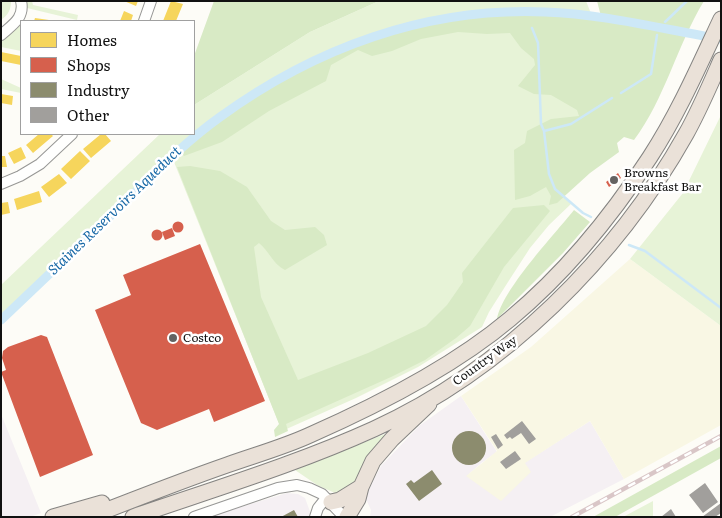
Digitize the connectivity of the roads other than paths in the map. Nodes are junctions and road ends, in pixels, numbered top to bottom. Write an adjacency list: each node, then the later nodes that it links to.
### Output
1 (21, 1): 5 (street)
2 (151, 1): 4 (street)
3 (721, 19): 10 (highway, Country Way)
4 (144, 20)
5 (1, 35)
6 (721, 60): 9 (highway, Country Way)
7 (71, 135): 8 (street)
8 (1, 184)
9 (439, 394): 11 (highway); 15 (highway, Country Way)
10 (168, 486): 13 (highway); 14 (highway)
11 (361, 487): 12 (highway); 18 (highway)
12 (328, 500): 16 (street); 17 (street); 18 (street)
13 (53, 517)
14 (90, 517)
15 (133, 517)
16 (194, 517)
17 (315, 517)
18 (345, 517)

